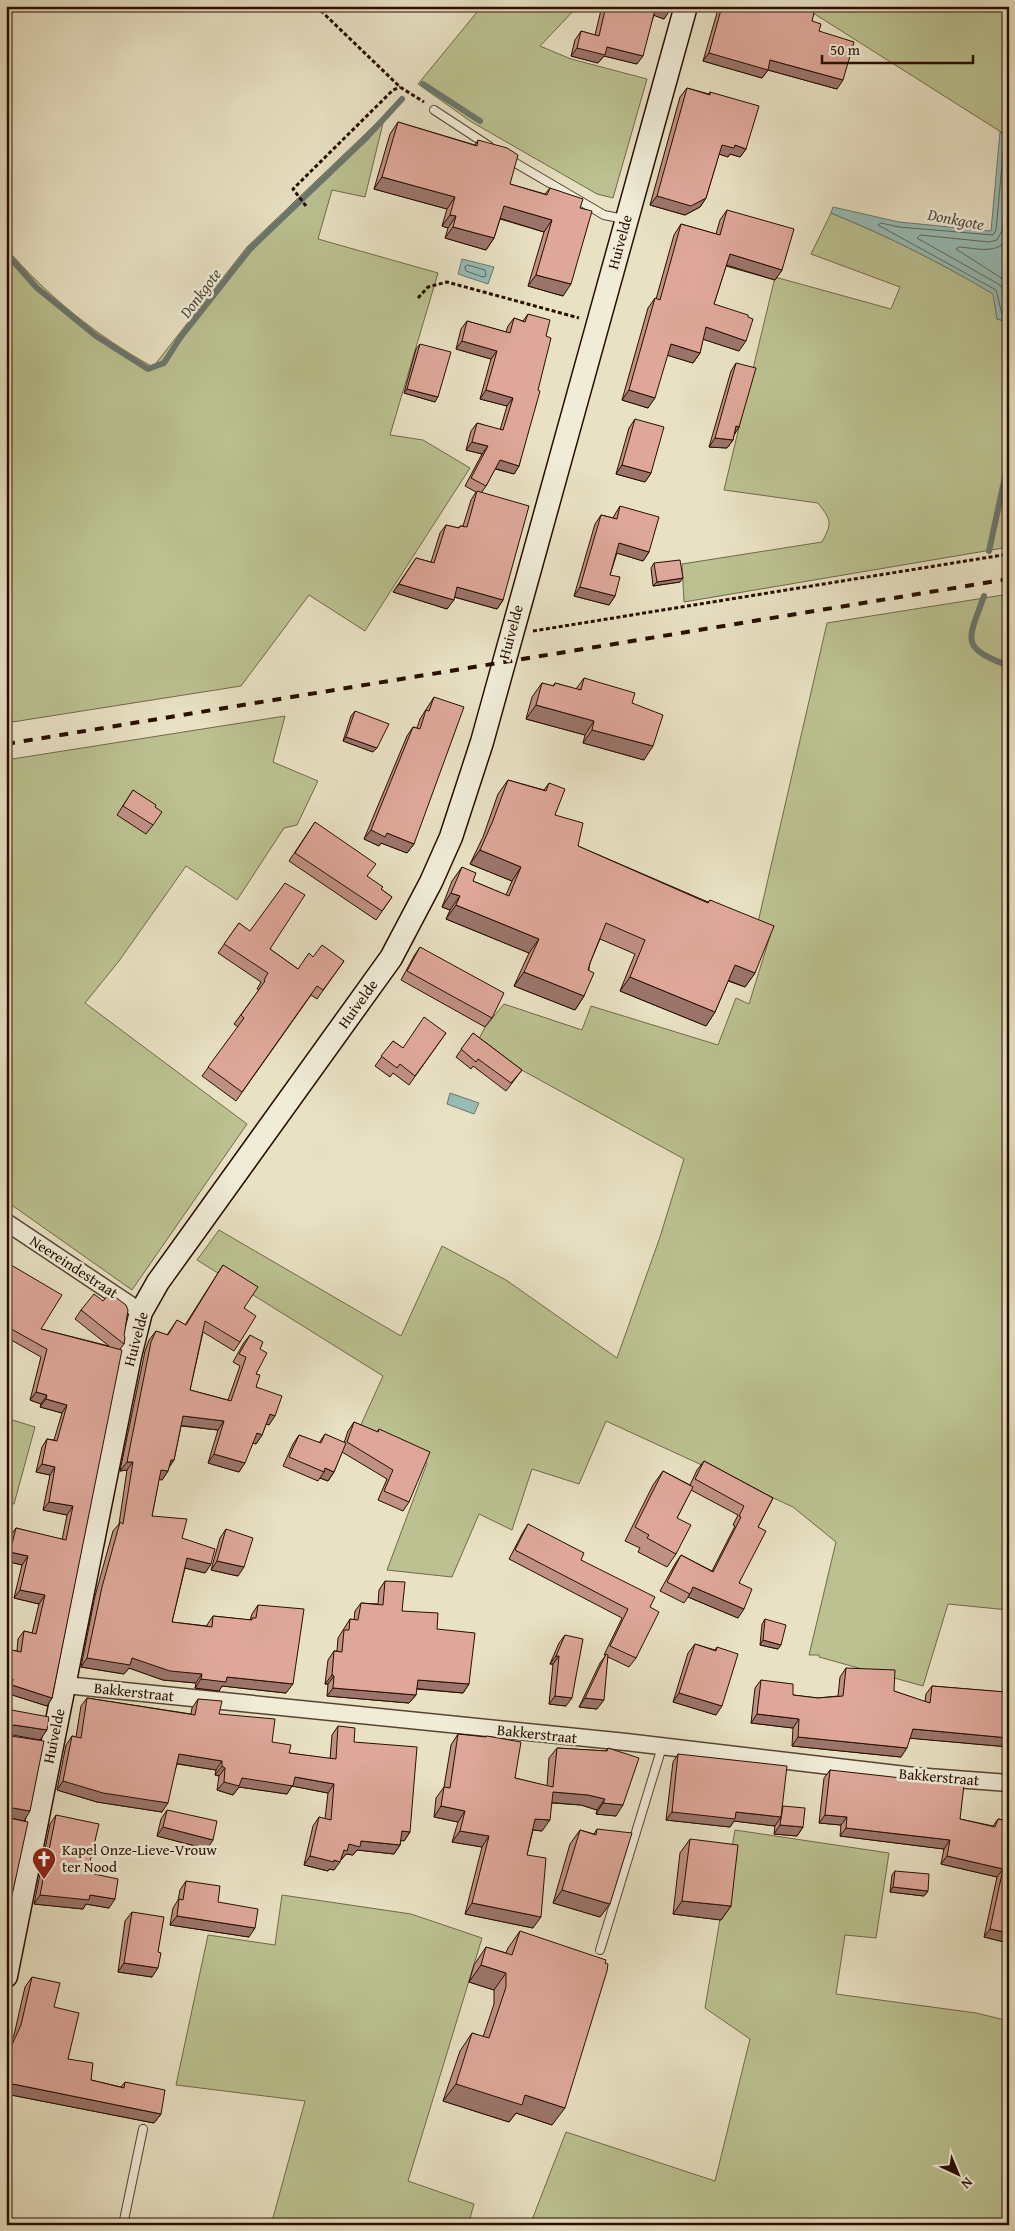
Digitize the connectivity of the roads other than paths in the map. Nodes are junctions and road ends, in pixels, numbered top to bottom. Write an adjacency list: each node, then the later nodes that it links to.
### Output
1 (686, 6): 3 (street, Huivelde)
2 (434, 110): 3 (lane)
3 (626, 219): 5 (street, Huivelde)
4 (6, 1222): 5 (street, Neereindestraat)
5 (142, 1312): 6 (street, Huivelde)
6 (65, 1685): 7 (street, Bakkerstraat); 10 (street, Huivelde)
7 (662, 1747): 8 (street, Bakkerstraat); 9 (lane)
8 (1009, 1783)
9 (600, 1950)
10 (6, 1976)
11 (143, 2129): 12 (lane)
12 (123, 2225)

